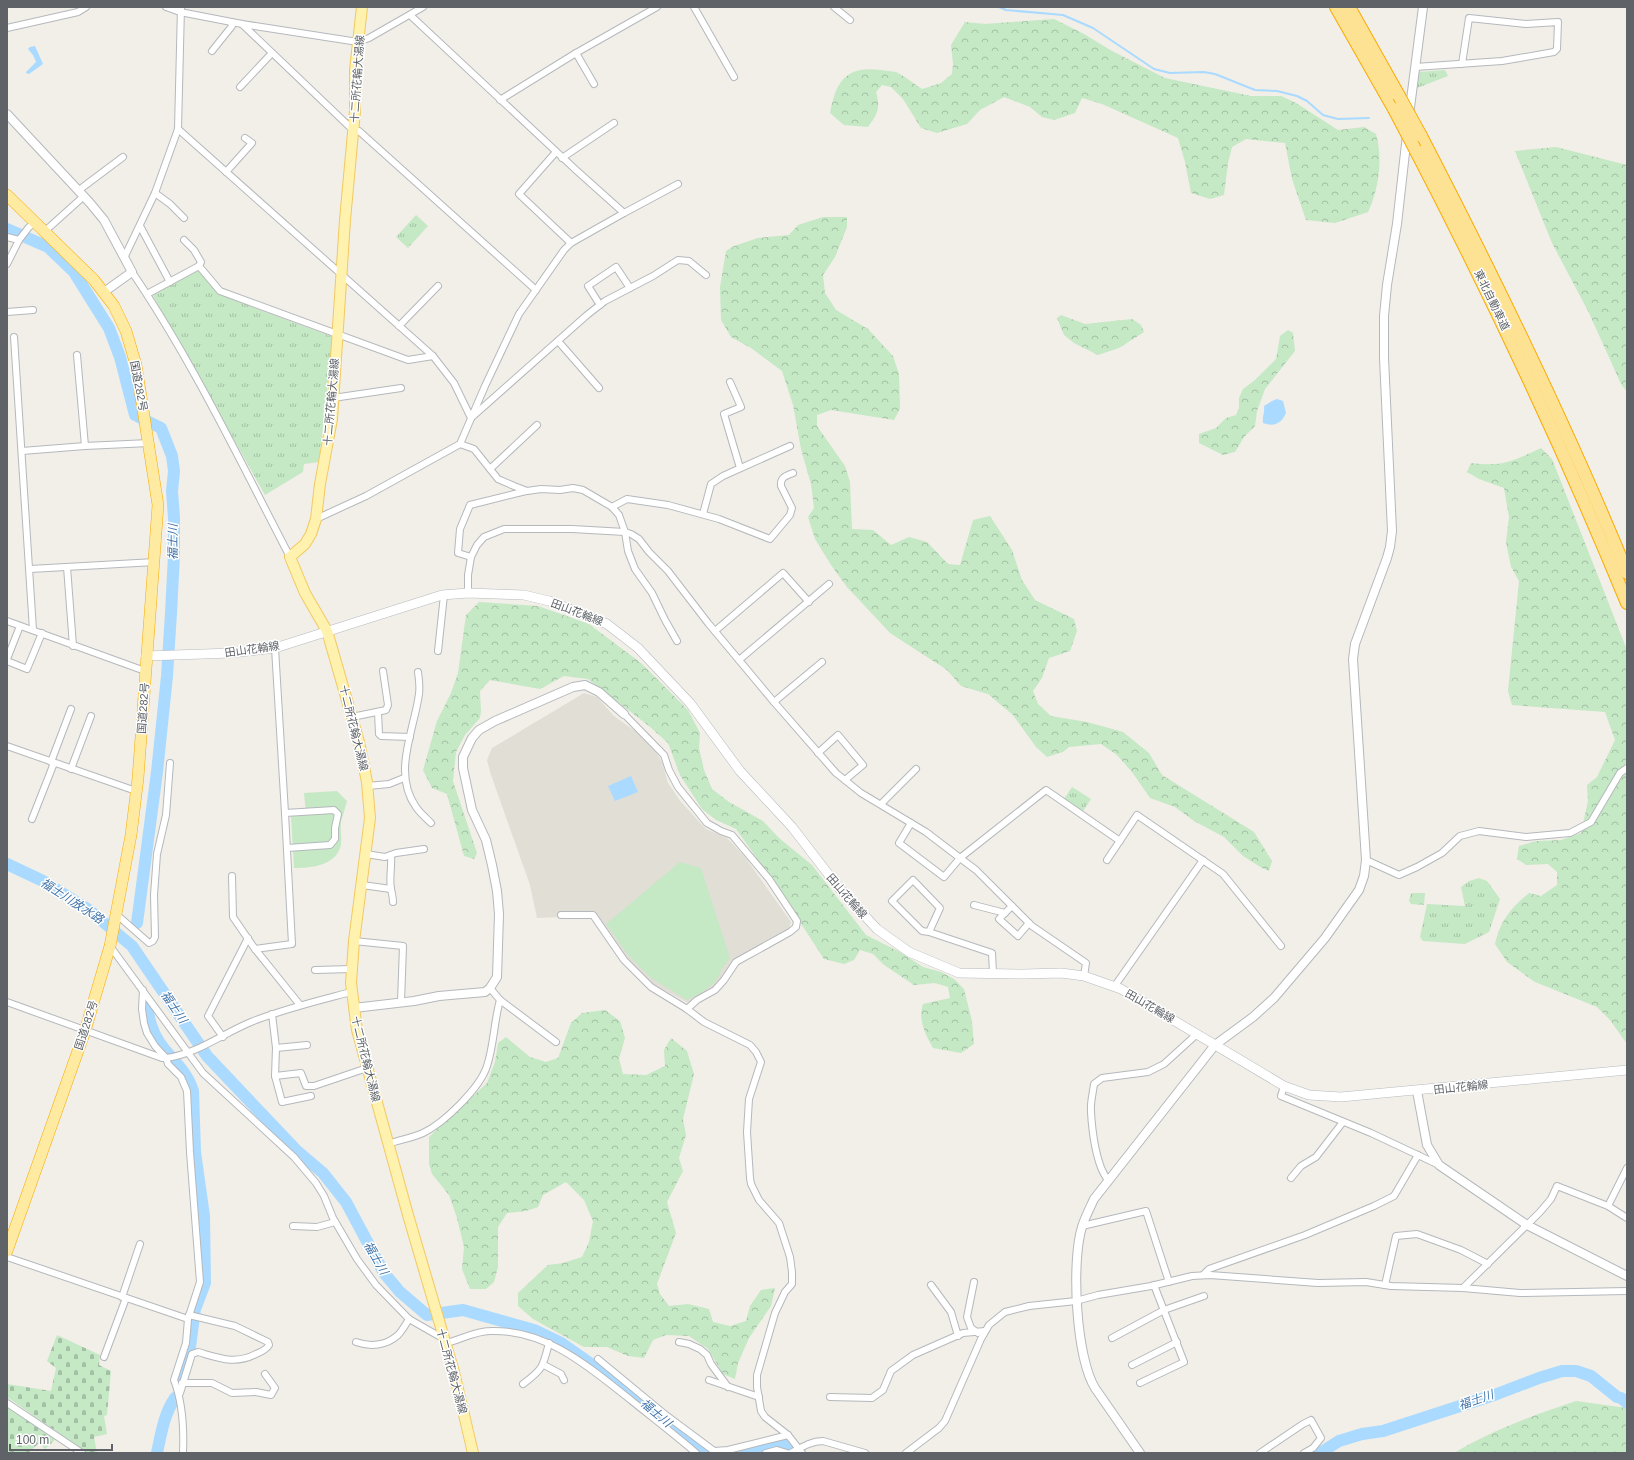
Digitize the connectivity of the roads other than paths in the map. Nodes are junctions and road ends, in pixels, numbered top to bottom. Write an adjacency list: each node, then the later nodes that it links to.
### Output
1 (86, 7): 16 (street)
2 (166, 7): 11 (street)
3 (362, 7): 17 (main road, 十二所花輪大湯線)
4 (423, 7): 12 (street)
5 (657, 7): 20 (street)
6 (694, 7): 23 (street)
7 (834, 7): 13 (street)
8 (1336, 7): 99 (highway, 東北自動車道, bridge)
9 (1349, 7): 94 (highway, 東北自動車道, bridge)
10 (1423, 7): 22 (street)
11 (180, 10): 14 (street); 29 (street)
12 (410, 15): 17 (street); 26 (street)
13 (850, 20)
14 (231, 22): 15 (street); 18 (street)
15 (242, 24): 17 (street); 19 (street)
16 (7, 28)
17 (358, 42): 30 (main road, 十二所花輪大湯線)
18 (212, 51)
19 (272, 53): 25 (street); 30 (street)
20 (576, 53): 24 (street); 26 (street)
21 (1462, 64): 21 (street); 22 (street)
22 (1415, 67): 148 (street)
23 (734, 77)
24 (594, 84)
25 (240, 87)
26 (500, 100): 32 (street)
27 (7, 114): 37 (street)
28 (614, 123): 34 (street)
29 (178, 129): 35 (street); 38 (street)
30 (353, 130): 54 (main road, 十二所花輪大湯線); 58 (street)
31 (246, 138): 35 (street)
32 (556, 152): 34 (street); 48 (street)
33 (123, 157): 37 (street)
34 (562, 158): 40 (street)
35 (226, 172): 54 (street)
36 (678, 184): 40 (street)
37 (82, 193): 44 (street); 49 (street)
38 (155, 193): 41 (street); 43 (street)
39 (7, 195): 42 (highway, 国道282号)
40 (624, 213): 48 (street)
41 (184, 218)
42 (32, 225): 44 (highway, 国道282号); 46 (street)
43 (140, 226): 49 (street); 55 (street)
44 (44, 232): 59 (highway, 国道282号)
45 (7, 237): 46 (street)
46 (20, 239): 50 (street)
47 (184, 240): 51 (street)
48 (571, 243): 58 (street)
49 (124, 258): 52 (street)
50 (7, 264)
51 (199, 266): 55 (street); 65 (street)
52 (132, 272): 59 (street); 60 (street)
53 (706, 275): 57 (street)
54 (341, 276): 64 (street); 65 (main road, 十二所花輪大湯線)
55 (170, 282): 60 (street)
56 (438, 286): 64 (street)
57 (630, 288): 61 (street); 61 (street)
58 (536, 290): 74 (street)
59 (104, 292): 76 (highway, 国道282号)
60 (147, 294): 89 (street)
61 (600, 305): 67 (street)
62 (33, 310): 63 (street)
63 (7, 312)
64 (399, 326): 69 (street)
65 (337, 333): 69 (street); 73 (main road, 十二所花輪大湯線)
66 (14, 337): 80 (street)
67 (558, 341): 72 (street); 74 (street)
68 (77, 355): 78 (street)
69 (433, 356): 74 (street)
70 (730, 382): 81 (street)
71 (401, 388): 73 (street)
72 (599, 388)
73 (333, 398): 87 (main road, 十二所花輪大湯線)
74 (471, 418): 77 (street)
75 (537, 425): 82 (street)
76 (149, 443): 78 (street); 91 (highway, 国道282号)
77 (460, 444): 82 (street); 87 (street)
78 (85, 446): 80 (street)
79 (790, 446): 81 (street)
80 (22, 451): 93 (street)
81 (740, 468): 86 (street)
82 (490, 469): 84 (street)
83 (793, 473): 86 (street)
84 (527, 491): 85 (street); 90 (street)
85 (612, 507): 86 (street); 88 (street)
86 (703, 514)
87 (316, 519): 89 (main road, 十二所花輪大湯線)
88 (625, 532): 90 (street); 104 (street); 106 (street)
89 (290, 557): 103 (main road, 十二所花輪大湯線)
90 (471, 557): 96 (street)
91 (154, 562): 92 (street); 110 (highway, 国道282号)
92 (67, 567): 93 (street); 107 (street)
93 (30, 570): 102 (street)
94 (1627, 573)
95 (829, 584): 98 (street)
96 (468, 593): 97 (main road, 田山花輪線); 167 (main road, 田山花輪線)
97 (444, 595): 103 (main road, 田山花輪線); 109 (street)
98 (809, 602): 104 (street); 112 (street)
99 (1627, 603)
100 (7, 621): 101 (street)
101 (20, 626): 102 (street); 111 (street)
102 (33, 630): 105 (street)
103 (327, 631): 108 (main road, 田山花輪線); 122 (main road, 十二所花輪大湯線)
104 (715, 631): 112 (street)
105 (42, 633): 107 (street); 111 (street)
106 (677, 641)
107 (73, 646): 115 (street)
108 (275, 648): 110 (main road, 田山花輪線); 136 (street)
109 (438, 651)
110 (146, 656): 115 (highway, 国道282号)
111 (7, 660)
112 (739, 660): 117 (street)
113 (822, 662): 117 (street)
114 (383, 671): 119 (street)
115 (145, 672): 134 (highway, 国道282号)
116 (418, 672): 123 (street)
117 (774, 702): 125 (street)
118 (72, 710): 126 (street)
119 (378, 712): 122 (street); 123 (street)
120 (624, 714): 170 (street); 178 (street)
121 (91, 716): 129 (street)
122 (352, 717): 133 (main road, 十二所花輪大湯線)
123 (410, 737): 131 (street)
124 (7, 746): 126 (street)
125 (818, 753): 132 (street); 132 (street)
126 (53, 763): 129 (street); 137 (street)
127 (170, 763): 156 (street)
128 (1627, 768): 148 (street)
129 (71, 769): 134 (street)
130 (916, 769): 135 (street)
131 (404, 778): 133 (street); 138 (street)
132 (845, 780): 135 (street)
133 (368, 786): 143 (main road, 十二所花輪大湯線)
134 (136, 791): 156 (highway, 国道282号)
135 (880, 804): 139 (street)
136 (286, 813): 141 (street); 141 (street)
137 (32, 819)
138 (431, 823)
139 (911, 823): 145 (street); 145 (street)
140 (1120, 841): 145 (street); 146 (street); 147 (street)
141 (287, 848): 164 (street)
142 (424, 849): 144 (street)
143 (366, 854): 144 (street); 150 (main road, 十二所花輪大湯線)
144 (391, 855): 151 (street)
145 (960, 858): 154 (street)
146 (1107, 860)
147 (1203, 860): 163 (street); 169 (street)
148 (1366, 860): 185 (street)
149 (232, 876): 160 (street)
150 (362, 885): 151 (street); 161 (main road, 十二所花輪大湯線)
151 (392, 889): 152 (street)
152 (392, 902)
153 (974, 904): 155 (street)
154 (1012, 906): 155 (street); 158 (street)
155 (1005, 914): 158 (street)
156 (116, 915): 162 (highway, 国道282号)
157 (561, 916): 178 (street)
158 (1029, 923): 168 (street)
159 (929, 932): 159 (street); 167 (street)
160 (248, 938): 164 (street); 182 (street)
161 (354, 941): 165 (main road, 十二所花輪大湯線); 175 (street)
162 (110, 946): 171 (street); 180 (highway, 国道282号)
163 (1282, 946)
164 (255, 949): 176 (street)
165 (352, 969): 166 (street); 172 (main road, 十二所花輪大湯線)
166 (315, 970)
167 (992, 974): 168 (main road, 田山花輪線)
168 (1084, 976): 169 (main road, 田山花輪線)
169 (1114, 987): 181 (main road, 田山花輪線)
170 (490, 988): 173 (street); 175 (street)
171 (143, 990): 187 (street); 188 (street)
172 (351, 992): 176 (street); 177 (main road, 十二所花輪大湯線)
173 (500, 1000): 183 (street); 196 (street)
174 (7, 1002): 180 (street)
175 (401, 1002): 177 (street)
176 (300, 1005): 179 (street)
177 (354, 1008): 189 (main road, 十二所花輪大湯線)
178 (688, 1009): 248 (street)
179 (272, 1014): 182 (street); 186 (street)
180 (85, 1031): 188 (street); 209 (highway, 国道282号)
181 (1197, 1034): 185 (main road, 田山花輪線); 201 (street)
182 (223, 1037): 187 (street)
183 (556, 1042)
184 (307, 1045): 186 (street)
185 (1215, 1045): 192 (main road, 田山花輪線); 201 (street)
186 (276, 1048): 191 (street)
187 (191, 1051): 188 (street); 204 (street)
188 (167, 1058): 225 (street)
189 (367, 1068): 191 (street); 196 (main road, 十二所花輪大湯線)
190 (1627, 1070): 193 (main road, 田山花輪線)
191 (275, 1076): 194 (street)
192 (1284, 1086): 193 (main road, 田山花輪線); 195 (street)
193 (1417, 1091): 198 (street)
194 (311, 1096)
195 (1343, 1122): 197 (street); 200 (street)
196 (388, 1144): 231 (main road, 十二所花輪大湯線)
197 (1418, 1155): 198 (street); 212 (street)
198 (1439, 1165): 205 (street)
199 (1627, 1168): 202 (street)
200 (1291, 1178)
201 (1108, 1180): 207 (street)
202 (1608, 1206): 203 (street); 205 (street)
203 (1627, 1218)
204 (335, 1222): 206 (street); 226 (street)
205 (1527, 1225): 211 (street); 213 (street)
206 (293, 1226)
207 (1082, 1226): 215 (street); 223 (street)
208 (140, 1244): 222 (street)
209 (7, 1251)
210 (7, 1257): 222 (street)
211 (1488, 1264): 218 (street); 219 (street)
212 (1203, 1275): 215 (street); 218 (street)
213 (1627, 1276)
214 (974, 1282): 228 (street)
215 (1169, 1282): 217 (street)
216 (931, 1285): 229 (street)
217 (1154, 1285): 223 (street); 224 (street)
218 (1385, 1285): 219 (street)
219 (1463, 1288): 220 (street)
220 (1627, 1292)
221 (1204, 1296): 224 (street)
222 (124, 1297): 225 (street); 236 (street)
223 (1076, 1301): 227 (street); 261 (street)
224 (1164, 1310): 230 (street); 234 (street)
225 (188, 1317): 243 (street); 247 (street)
226 (409, 1320): 231 (street); 232 (street)
227 (985, 1331): 228 (street); 260 (street)
228 (978, 1333): 229 (street)
229 (958, 1336): 249 (street)
230 (1112, 1338)
231 (445, 1341): 235 (street); 255 (main road, 十二所花輪大湯線)
232 (356, 1342)
233 (679, 1342): 246 (street)
234 (1177, 1342): 239 (street); 244 (street)
235 (549, 1343): 238 (street); 256 (street)
236 (104, 1357)
237 (598, 1359): 251 (street)
238 (544, 1365): 241 (street); 245 (street)
239 (1132, 1365)
240 (265, 1374): 243 (street)
241 (564, 1380)
242 (709, 1380): 246 (street)
243 (182, 1383): 247 (street)
244 (1140, 1383)
245 (523, 1384)
246 (728, 1387): 248 (street)
247 (179, 1397): 254 (street)
248 (759, 1397): 251 (street)
249 (830, 1398)
250 (7, 1403): 253 (street)
251 (788, 1435): 252 (street)
252 (797, 1451): 259 (street)
253 (82, 1453)
254 (183, 1453)
255 (473, 1453)
256 (696, 1453)
257 (766, 1453): 258 (street)
258 (787, 1453)
259 (865, 1453)
260 (906, 1453)
261 (1140, 1453)
262 (1260, 1453): 263 (street)
263 (1304, 1453)

